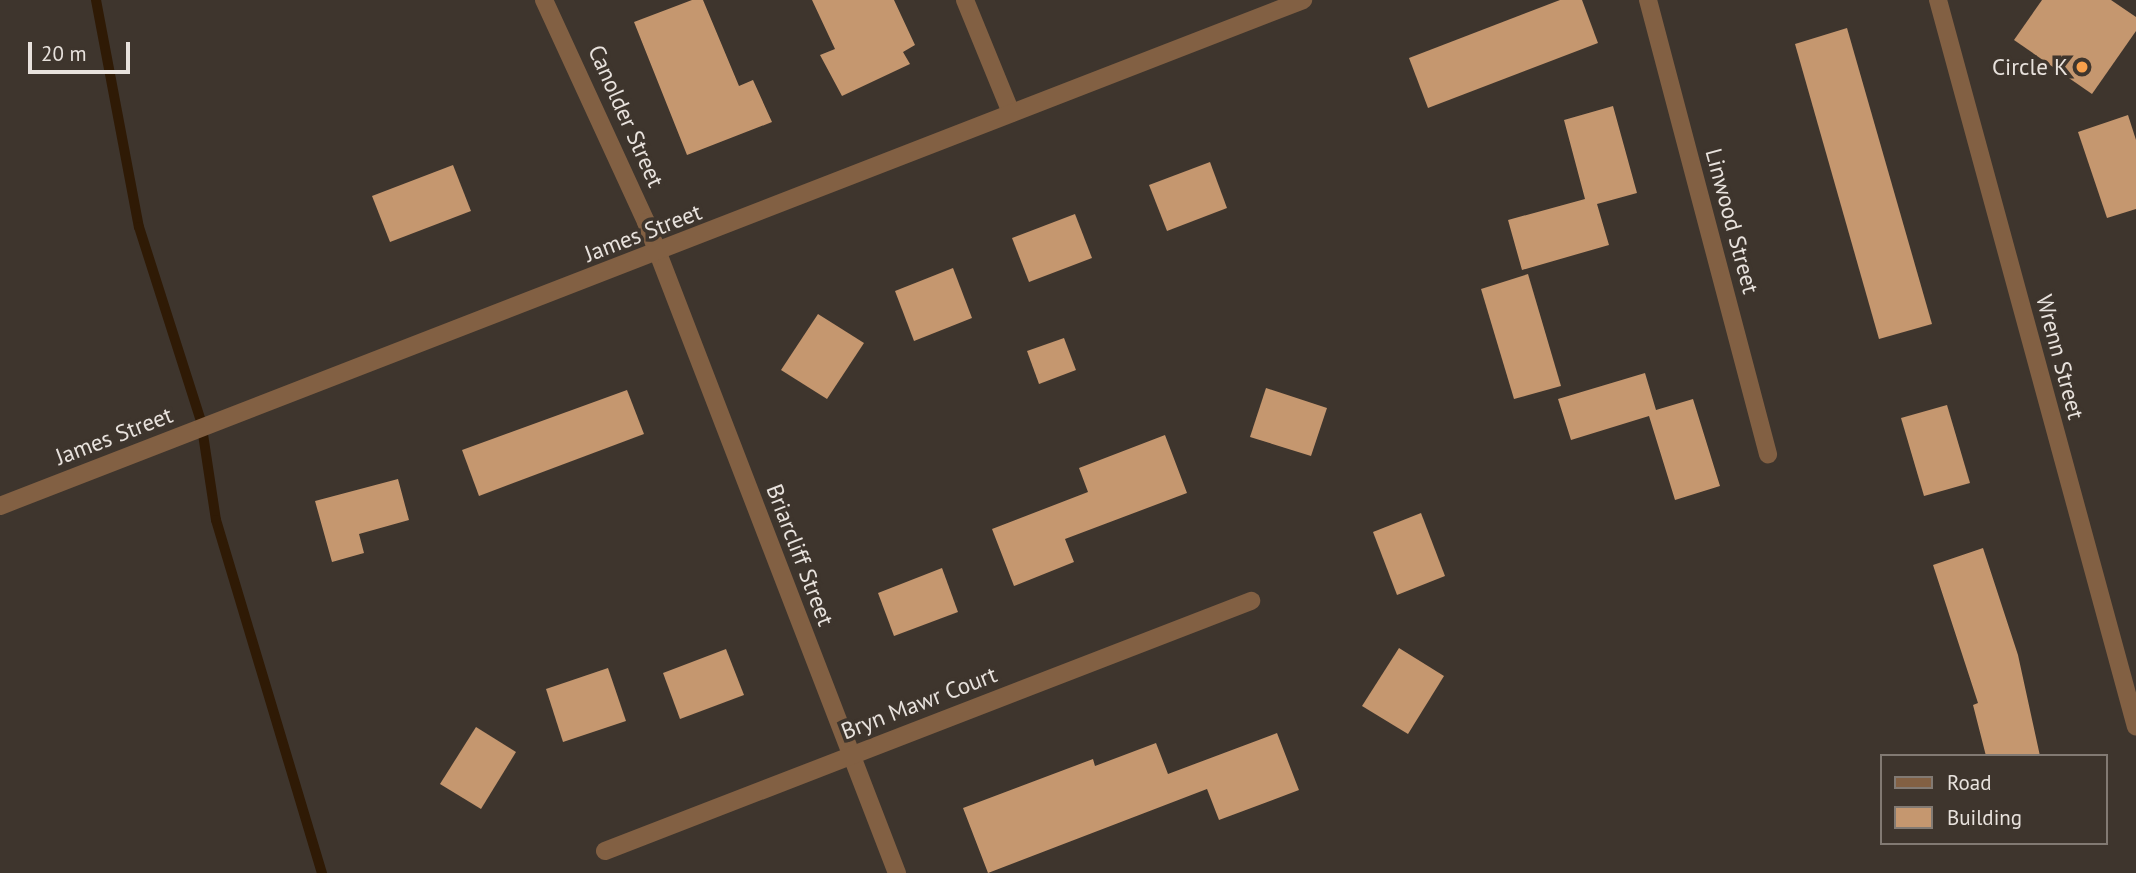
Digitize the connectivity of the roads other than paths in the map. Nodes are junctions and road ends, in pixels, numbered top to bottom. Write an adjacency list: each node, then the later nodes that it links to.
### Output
1 (544, 0): 7 (street, Canolder Street)
2 (965, 0): 6 (street)
3 (1303, 0): 6 (street, James Street)
4 (1648, 0): 8 (street, Linwood Street)
5 (1938, 0): 11 (street, Wrenn Street)
6 (1011, 113): 7 (street, James Street)
7 (659, 254): 9 (street, James Street); 12 (street, Briarcliff Street)
8 (1768, 454)
9 (0, 506)
10 (1251, 601): 12 (street, Bryn Mawr Court)
11 (2136, 727)
12 (851, 755): 13 (street, Bryn Mawr Court); 14 (street, Briarcliff Street)
13 (605, 851)
14 (897, 873)

